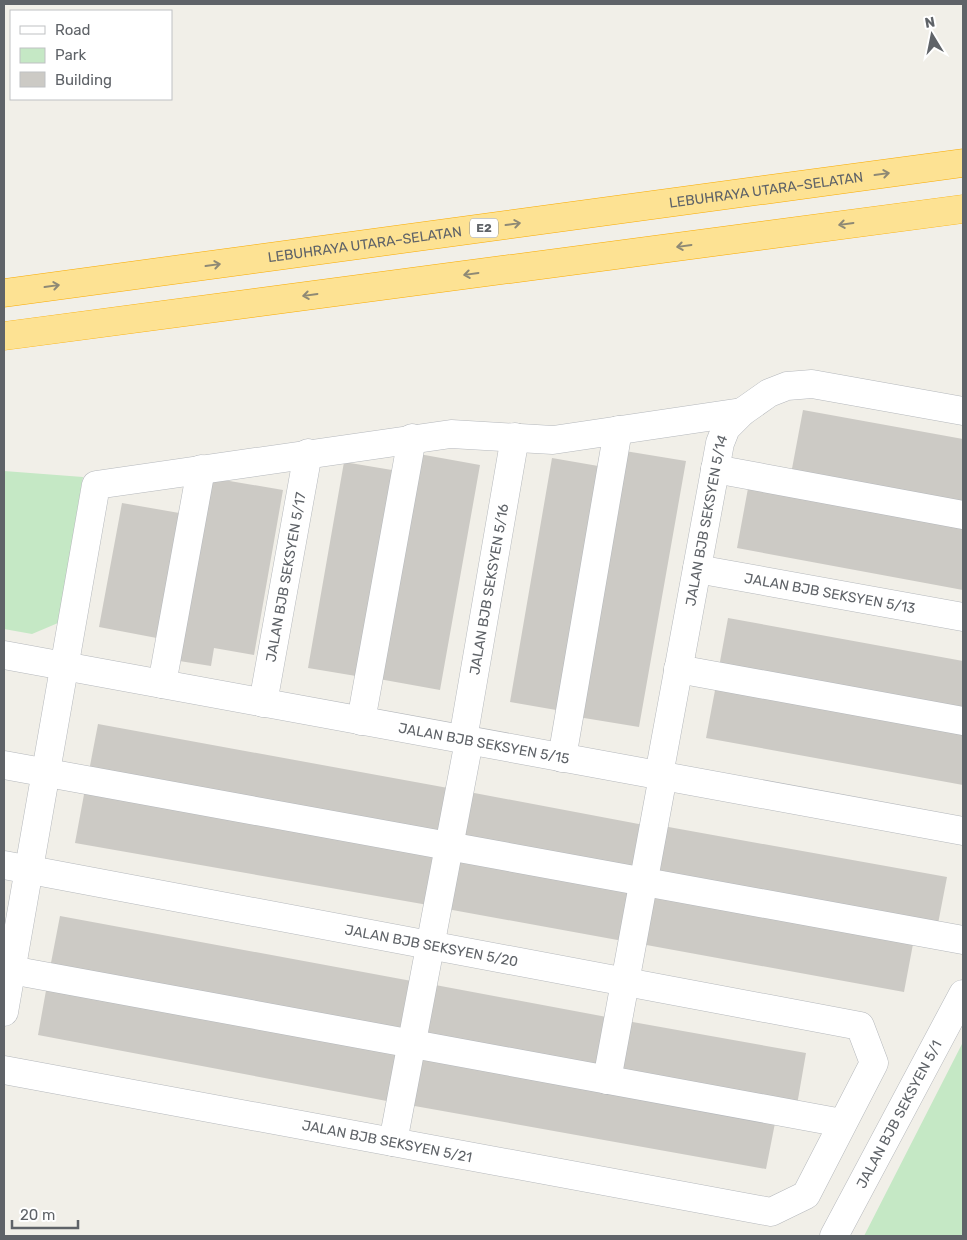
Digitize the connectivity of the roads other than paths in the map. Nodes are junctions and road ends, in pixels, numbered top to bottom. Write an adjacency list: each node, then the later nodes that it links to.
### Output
1 (963, 163): 3 (highway, LEBUHRAYA UTARA–SELATAN / E2, one-way to 1)
2 (963, 209): 4 (highway, one-way to 4)
3 (4, 293)
4 (4, 336)
5 (963, 411): 6 (street, JALAN BJB SEKSYEN 5/14)
6 (742, 412): 7 (street); 12 (street, JALAN BJB SEKSYEN 5/14)
7 (618, 430): 9 (street); 24 (street)
8 (412, 438): 9 (street); 10 (street); 21 (street)
9 (515, 438): 23 (street, JALAN BJB SEKSYEN 5/16)
10 (308, 453): 11 (street); 20 (street, JALAN BJB SEKSYEN 5/17)
11 (201, 469): 17 (street); 19 (street)
12 (715, 469): 13 (street); 14 (street, JALAN BJB SEKSYEN 5/14)
13 (963, 515)
14 (697, 569): 15 (street, JALAN BJB SEKSYEN 5/13); 18 (street, JALAN BJB SEKSYEN 5/14)
15 (963, 617)
16 (4, 655): 17 (street, JALAN BJB SEKSYEN 5/15)
17 (64, 666): 19 (street, JALAN BJB SEKSYEN 5/15); 26 (street)
18 (678, 669): 22 (street); 27 (street, JALAN BJB SEKSYEN 5/14)
19 (162, 684): 20 (street, JALAN BJB SEKSYEN 5/15)
20 (263, 703): 21 (street, JALAN BJB SEKSYEN 5/15)
21 (361, 721): 23 (street, JALAN BJB SEKSYEN 5/15)
22 (963, 721)
23 (466, 740): 24 (street, JALAN BJB SEKSYEN 5/15); 29 (street, JALAN BJB SEKSYEN 5/16)
24 (562, 758): 27 (street, JALAN BJB SEKSYEN 5/15)
25 (4, 765): 26 (street)
26 (45, 773): 29 (street); 30 (street)
27 (661, 776): 28 (street, JALAN BJB SEKSYEN 5/15); 31 (street, JALAN BJB SEKSYEN 5/14)
28 (963, 831)
29 (449, 846): 31 (street); 33 (street, JALAN BJB SEKSYEN 5/16)
30 (16, 868): 33 (street, JALAN BJB SEKSYEN 5/20); 34 (street)
31 (644, 882): 32 (street); 35 (street, JALAN BJB SEKSYEN 5/14)
32 (963, 940)
33 (430, 945): 35 (street, JALAN BJB SEKSYEN 5/20); 38 (street, JALAN BJB SEKSYEN 5/16)
34 (11, 970): 37 (street); 38 (street)
35 (625, 982): 40 (street, JALAN BJB SEKSYEN 5/14); 41 (street, JALAN BJB SEKSYEN 5/20)
36 (963, 994): 43 (street, JALAN BJB SEKSYEN 5/1)
37 (4, 1012)
38 (411, 1044): 40 (street); 42 (street, JALAN BJB SEKSYEN 5/16)
39 (4, 1070): 42 (street, JALAN BJB SEKSYEN 5/21)
40 (607, 1080): 41 (street)
41 (842, 1123): 42 (street, JALAN BJB SEKSYEN 5/21)
42 (393, 1142)
43 (834, 1236)

